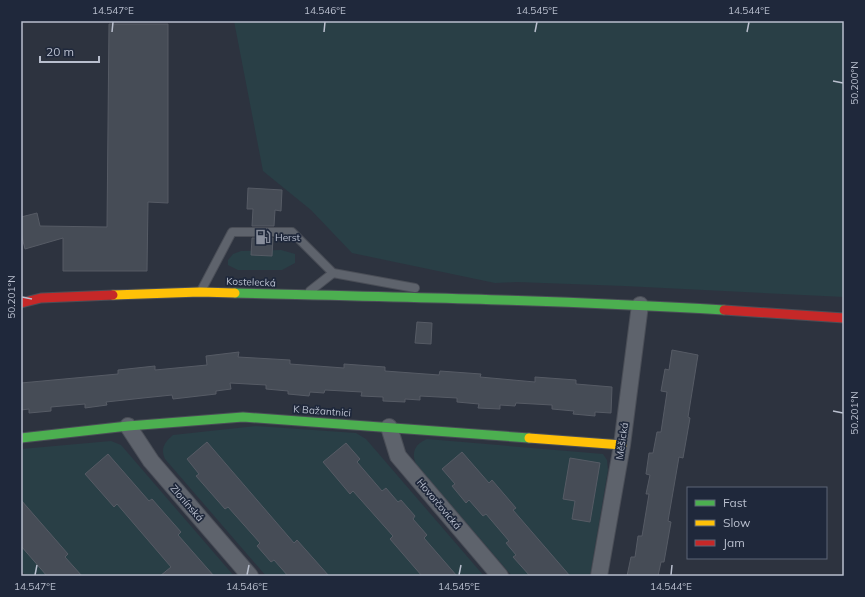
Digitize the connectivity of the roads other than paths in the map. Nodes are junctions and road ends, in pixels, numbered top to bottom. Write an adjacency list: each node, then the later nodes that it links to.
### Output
1 (333, 273): 2 (lane); 3 (lane); 4 (lane)
2 (200, 292): 3 (main road, Kostelecká); 5 (main road, Kostelecká)
3 (304, 295): 4 (main road, Kostelecká)
4 (480, 299): 6 (main road, Kostelecká)
5 (21, 303)
6 (640, 305): 7 (main road, Kostelecká); 11 (street, Měšická)
7 (844, 318)
8 (128, 426): 9 (main road, K Bažantnici); 10 (main road, K Bažantnici); 12 (street, Zlonínská)
9 (389, 426): 11 (main road, K Bažantnici); 13 (street, Hovorčovická)
10 (21, 438)
11 (622, 445): 14 (street, Měšická)
12 (250, 576)
13 (500, 576)
14 (599, 576)

